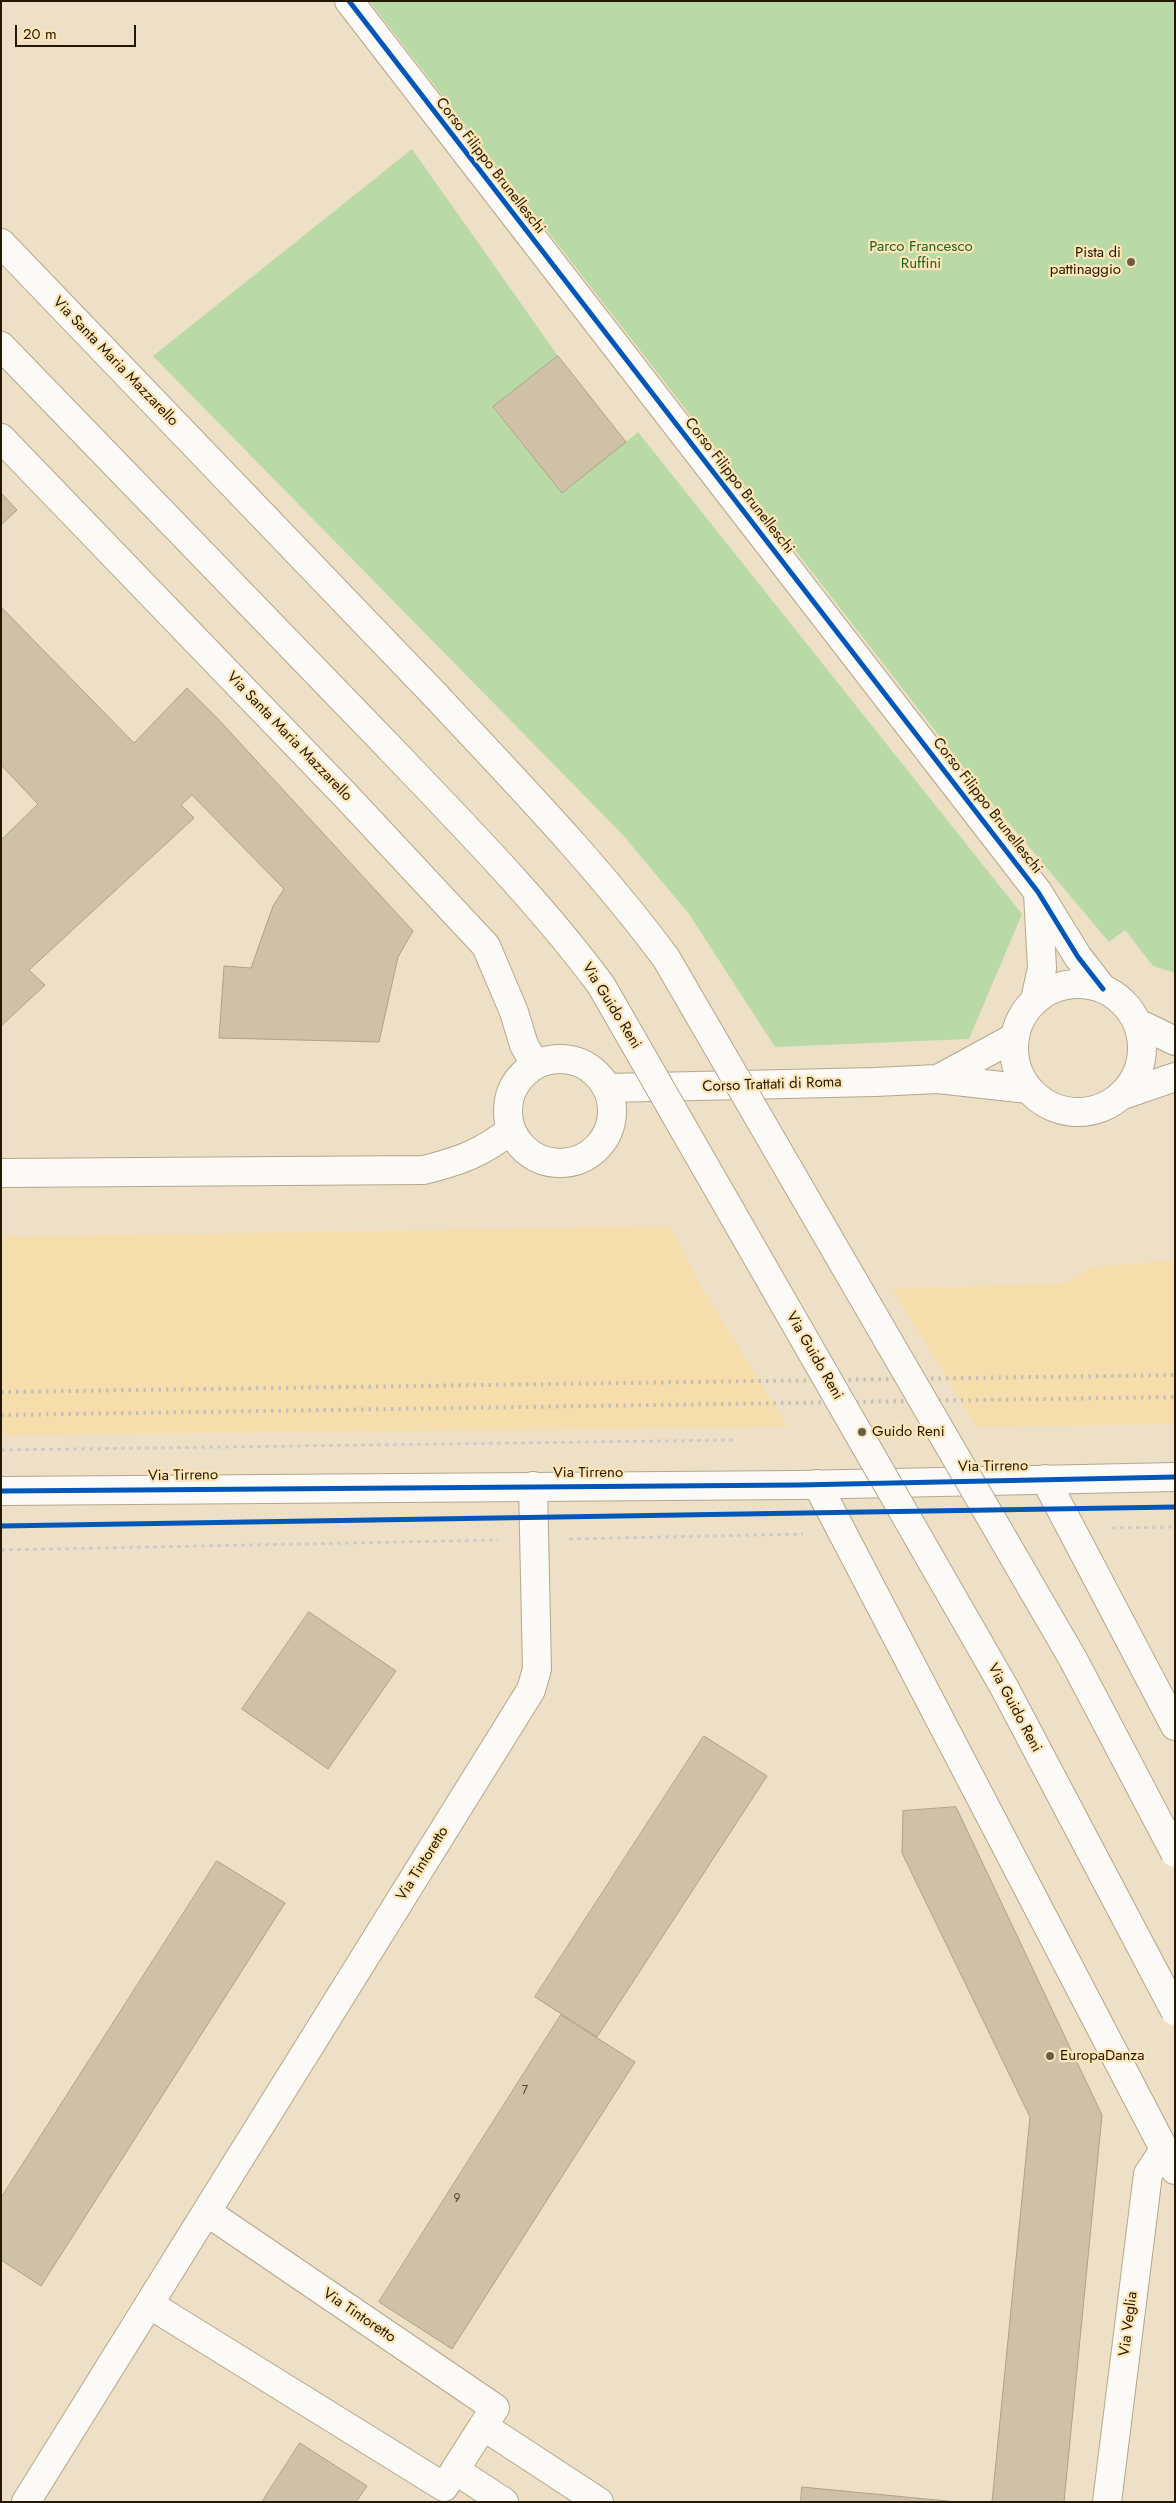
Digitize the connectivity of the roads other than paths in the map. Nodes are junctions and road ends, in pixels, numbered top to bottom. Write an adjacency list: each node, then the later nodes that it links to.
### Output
1 (349, 1): 5 (street, Corso Filippo Brunelleschi)
2 (1, 243): 25 (street, Via Santa Maria Mazzarello, bridge)
3 (1, 346): 26 (street, Via Guido Reni, bridge)
4 (1, 438): 11 (street, Via Santa Maria Mazzarello)
5 (1038, 892): 6 (street, Corso Filippo Brunelleschi); 7 (street)
6 (1103, 989): 7 (street); 8 (street)
7 (1035, 1000): 9 (street)
8 (1138, 1023): 10 (street); 16 (street)
9 (1015, 1037): 13 (street, Corso Trattati di Roma); 15 (street)
10 (1175, 1041)
11 (535, 1064): 14 (street); 17 (street)
12 (1175, 1077): 16 (street)
13 (938, 1079): 14 (street, Corso Trattati di Roma); 15 (street, Corso Trattati di Roma)
14 (607, 1088): 17 (street)
15 (1028, 1088): 16 (street)
16 (1120, 1096)
17 (511, 1130): 18 (street)
18 (1, 1173)
19 (1175, 1477): 20 (street, Via Tirreno)
20 (1045, 1479): 21 (street, Via Tirreno); 24 (street)
21 (817, 1484): 22 (street, Via Tirreno); 27 (street)
22 (533, 1486): 23 (street, Via Tirreno); 28 (street, Via Tintoretto)
23 (1, 1491)
24 (1175, 1726)
25 (1175, 1853)
26 (1175, 2011)
27 (1169, 2160): 35 (street, Via Veglia)
28 (207, 2212): 29 (street, Via Tintoretto); 30 (street, Via Tintoretto)
29 (149, 2304): 31 (street, Via Tintoretto); 32 (street, Via Tintoretto)
30 (483, 2426): 31 (street, Via Tintoretto); 34 (street)
31 (454, 2470): 33 (street)
32 (26, 2502)
33 (504, 2502)
34 (599, 2502)
35 (1107, 2502)

